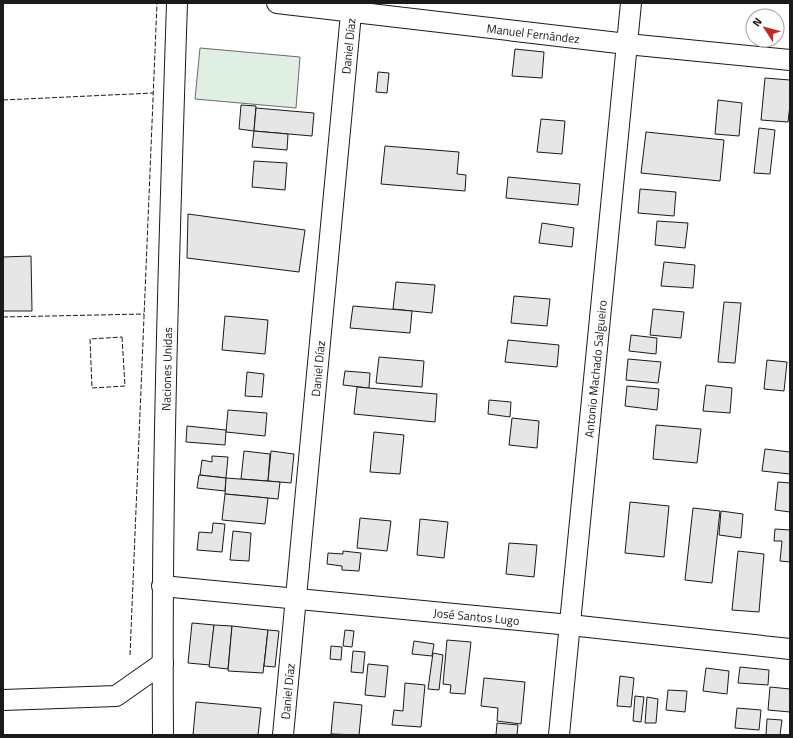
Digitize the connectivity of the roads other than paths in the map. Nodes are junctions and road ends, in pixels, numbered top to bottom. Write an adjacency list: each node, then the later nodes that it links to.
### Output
1 (177, 3): 7 (street, Naciones Unidas)
2 (277, 3): 4 (street, Manuel Fernández)
3 (631, 3): 5 (street, Antonio Machado Salgueiro)
4 (351, 7): 5 (street, Manuel Fernández); 8 (street, Daniel Díaz)
5 (627, 44): 6 (street, Manuel Fernández); 9 (street, Antonio Machado Salgueiro)
6 (790, 60)
7 (162, 586): 8 (street, José Santos Lugo); 11 (street, Naciones Unidas)
8 (297, 599): 9 (street, José Santos Lugo); 14 (street, Daniel Díaz)
9 (570, 625): 10 (street, José Santos Lugo); 15 (street, Antonio Machado Salgueiro)
10 (790, 649)
11 (163, 663): 12 (street); 13 (street, Naciones Unidas)
12 (3, 700)
13 (163, 735)
14 (283, 735)
15 (559, 735)

